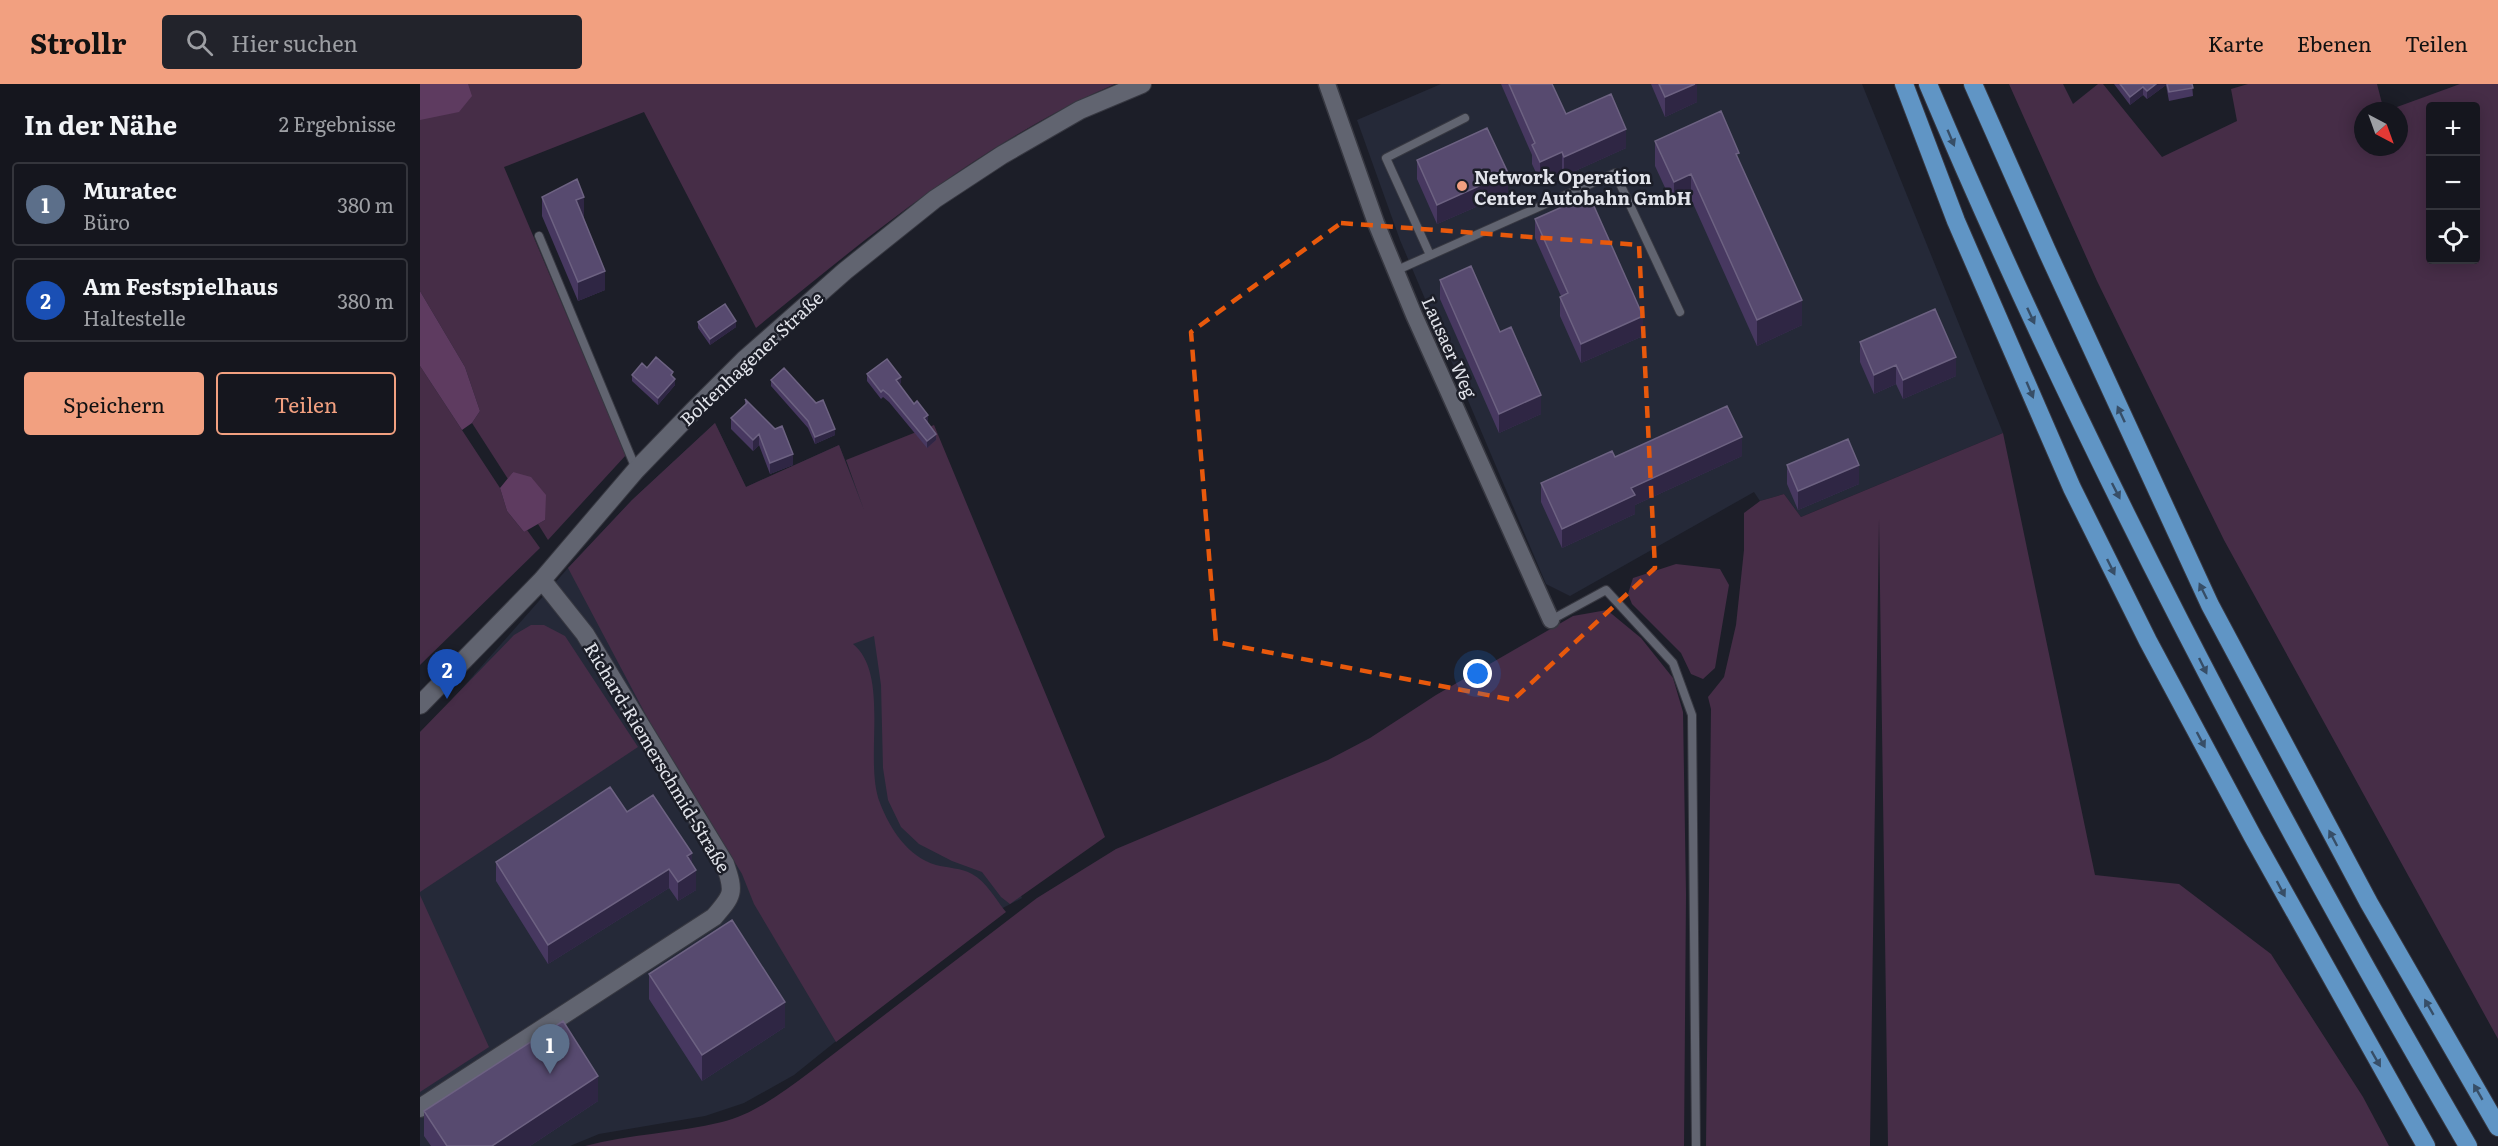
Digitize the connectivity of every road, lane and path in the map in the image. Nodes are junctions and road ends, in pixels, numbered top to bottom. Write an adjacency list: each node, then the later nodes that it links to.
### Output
1 (1142, 84): 11 (street, Boltenhagener Straße)
2 (1327, 84): 9 (street, Lausaer Weg)
3 (1904, 84): 17 (highway, one-way to 17)
4 (1928, 84): 19 (highway, one-way to 19)
5 (1973, 84): 16 (highway, one-way to 5)
6 (1465, 118): 8 (lane)
7 (539, 236): 11 (lane)
8 (1430, 255): 9 (lane); 10 (lane)
9 (1395, 271): 13 (street, Lausaer Weg)
10 (1680, 312)
11 (636, 470): 12 (street, Boltenhagener Straße)
12 (542, 580): 14 (street, Boltenhagener Straße); 15 (street, Richard-Riemerschmid-Straße)
13 (1551, 620): 18 (lane)
14 (420, 705)
15 (420, 1108)
16 (2498, 1127)
17 (2422, 1142)
18 (1696, 1146)
19 (2468, 1146)

